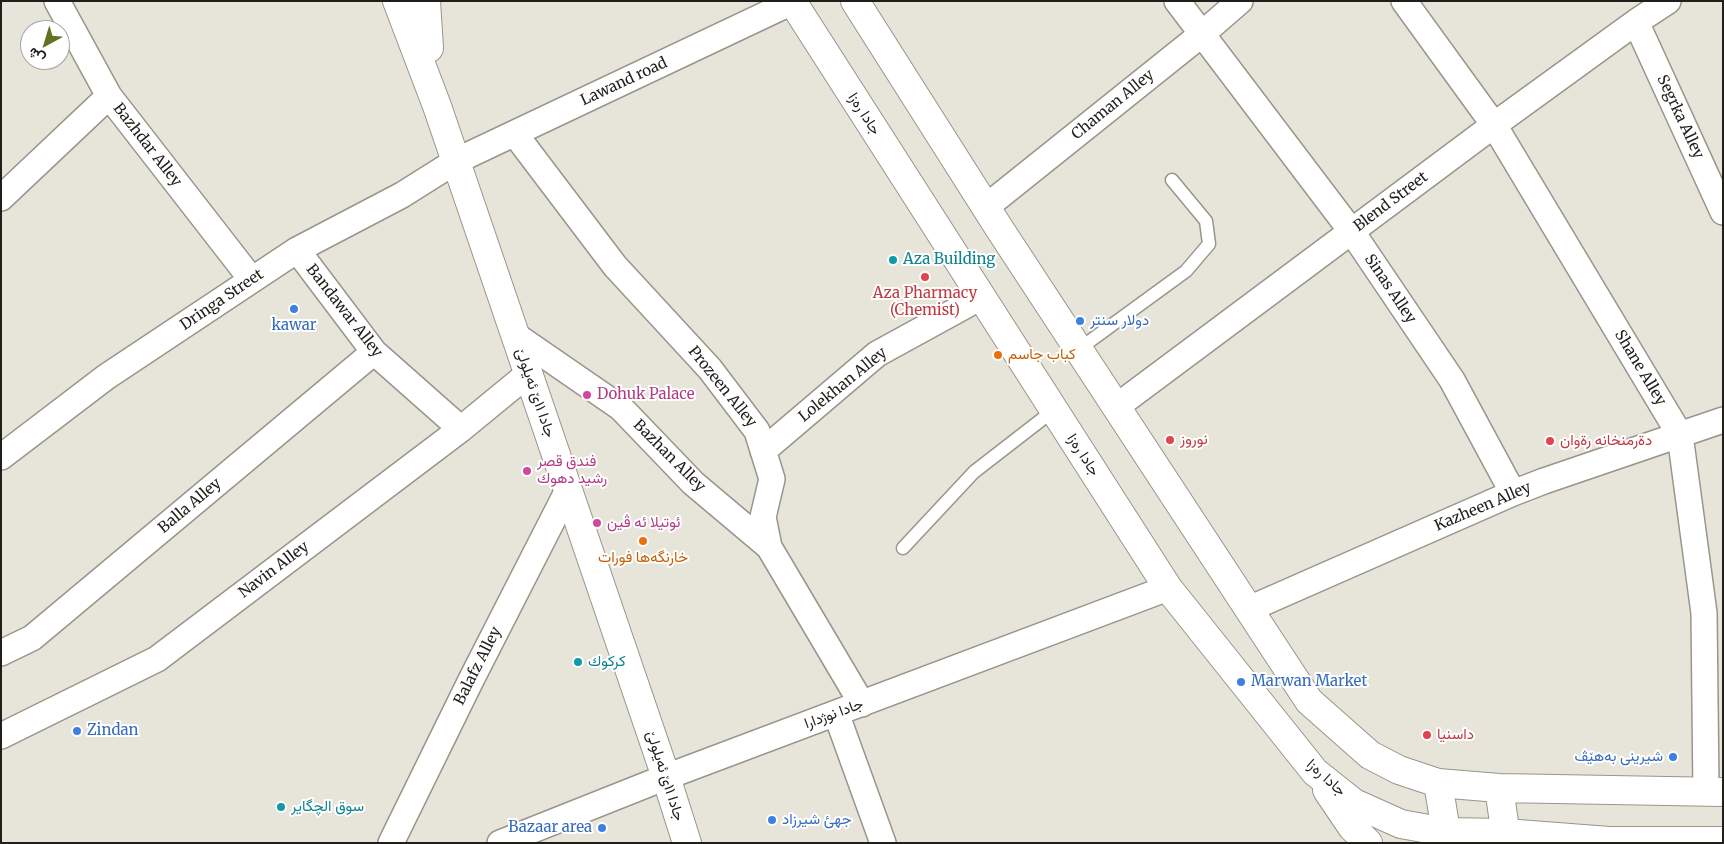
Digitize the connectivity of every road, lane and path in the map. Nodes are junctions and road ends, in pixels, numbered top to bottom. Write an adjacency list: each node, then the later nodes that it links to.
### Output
1 (57, 1): 14 (street, Bazhdar Alley)
2 (397, 1): 15 (main road, جادا ١١ێ ئه‌یلولێ)
3 (418, 1): 13 (main road)
4 (426, 1): 13 (main road)
5 (855, 1): 21 (main road)
6 (1177, 1): 12 (street, Sinas Alley)
7 (1240, 1): 12 (street, Chaman Alley)
8 (1404, 1): 16 (street, Shane Alley)
9 (1668, 1): 11 (street, Blend Street)
10 (792, 2): 17 (street, Lawand road); 26 (main road, جادا ره‌زا)
11 (1636, 22): 16 (street, Blend Street); 22 (street, Segrka Alley)
12 (1202, 34): 21 (street, Chaman Alley); 23 (street, Sinas Alley)
13 (429, 48): 15 (main road)
14 (109, 96): 20 (street); 25 (street, Bazhdar Alley)
15 (437, 106): 18 (main road, جادا ١١ێ ئه‌یلولێ)
16 (1494, 125): 23 (street, Blend Street); 35 (street, Shane Alley)
17 (515, 134): 18 (street, Lawand road); 36 (street, Prozeen Alley)
18 (456, 161): 24 (street, Dringa Street); 27 (main road, جادا ١١ێ ئه‌یلولێ)
19 (1172, 180): 28 (lane)
20 (1, 198)
21 (986, 207): 28 (main road)
22 (1723, 212)
23 (1352, 232): 31 (street, Blend Street); 39 (street, Sinas Alley)
24 (297, 250): 25 (street, Dringa Street); 29 (street, Bandawar Alley)
25 (252, 280): 37 (street, Dringa Street)
26 (981, 297): 32 (main road, جادا ره‌زا); 36 (street, Lolekhan Alley)
27 (515, 335): 30 (main road, جادا ١١ێ ئه‌یلولێ); 40 (street, Bazhan Alley)
28 (1079, 350): 31 (main road)
29 (374, 352): 34 (street, Bandawar Alley); 44 (street, Balla Alley)
30 (528, 374): 34 (street, Navin Alley); 38 (main road, جادا ١١ێ ئه‌یلولێ)
31 (1116, 407): 43 (main road)
32 (1054, 410): 41 (lane); 42 (main road, جادا ره‌زا)
33 (1723, 420): 35 (street, Kazheen Alley)
34 (461, 429): 47 (street, Navin Alley)
35 (1680, 435): 39 (street, Kazheen Alley); 52 (street, Shane Alley)
36 (763, 452): 40 (street, Prozeen Alley)
37 (1, 458)
38 (568, 490): 49 (main road, جادا ١١ێ ئه‌یلولێ); 57 (street, Balafz Alley)
39 (1513, 493): 43 (street, Kazheen Alley)
40 (769, 547): 45 (street, Prozeen Alley)
41 (903, 548)
42 (1168, 588): 45 (street, جادا نوژدارا); 48 (main road, جادا ره‌زا)
43 (1249, 609): 50 (main road)
44 (1, 653)
45 (862, 704): 46 (street, جادا نوژدارا)
46 (836, 713): 49 (street, جادا نوژدارا); 60 (street)
47 (1, 736)
48 (1315, 772): 53 (main road, جادا ره‌زا); 61 (main road)
49 (666, 777): 58 (street, جادا نوژدارا); 59 (main road, جادا ١١ێ ئه‌یلولێ)
50 (1438, 783): 51 (main road); 53 (main road)
51 (1499, 788): 52 (main road); 54 (main road)
52 (1714, 792)
53 (1446, 838): 54 (main road, جادا ره‌زا)
54 (1506, 838): 56 (main road)
55 (1723, 841): 56 (main road)
56 (1608, 842)
57 (391, 843)
58 (500, 843)
59 (686, 843)
60 (882, 843)
61 (1368, 843)

